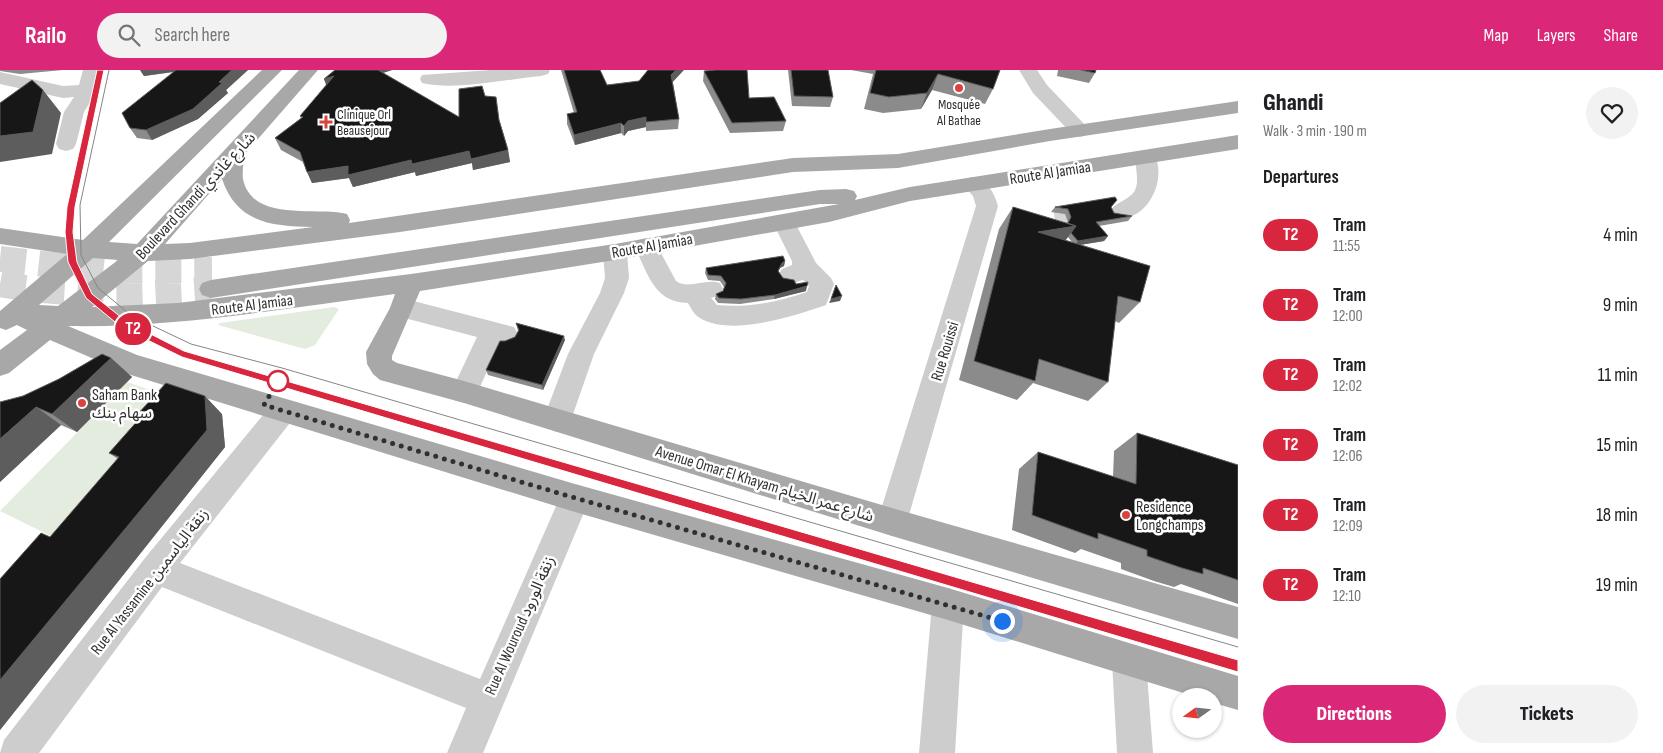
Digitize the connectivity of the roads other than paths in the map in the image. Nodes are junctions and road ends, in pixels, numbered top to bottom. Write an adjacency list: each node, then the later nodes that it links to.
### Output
1 (92, 70): 9 (street)
2 (273, 70): 24 (main road, Boulevard Ghandi شارع غاندي)
3 (309, 70): 14 (main road, Boulevard Ghandi شارع غاندي)
4 (541, 70): 6 (street)
5 (1028, 70): 11 (street)
6 (456, 75): 8 (street)
7 (0, 78): 9 (street)
8 (429, 80)
9 (88, 90): 13 (street)
10 (1238, 107): 11 (main road)
11 (1080, 131): 16 (main road)
12 (1238, 142): 15 (main road, Route Al Jamiaa)
13 (66, 144)
14 (233, 156): 21 (main road); 26 (main road, Boulevard Ghandi شارع غاندي)
15 (1146, 157): 17 (main road, Route Al Jamiaa); 19 (street)
16 (898, 161): 18 (main road); 21 (main road)
17 (973, 184): 18 (main road, Route Al Jamiaa); 35 (street, Rue Rouissi)
18 (910, 194): 20 (main road, Route Al Jamiaa)
19 (1120, 212)
20 (784, 222): 23 (main road, Route Al Jamiaa); 23 (street)
21 (400, 224): 26 (main road)
22 (0, 236): 24 (main road)
23 (646, 246): 25 (main road, Route Al Jamiaa)
24 (88, 249): 26 (main road); 28 (main road, Boulevard Ghandi شارع غاندي)
25 (615, 252): 27 (main road, Route Al Jamiaa); 33 (street)
26 (143, 253): 29 (main road, Boulevard Ghandi شارع غاندي)
27 (406, 296): 29 (main road, Route Al Jamiaa); 31 (main road, Avenue Omar El Khayam شارع عمر الخيام); 31 (street)
28 (5, 316): 29 (main road)
29 (55, 322): 30 (main road, Boulevard Ghandi شارع غاندي); 32 (main road)
30 (0, 365)
31 (464, 392): 33 (main road, Avenue Omar El Khayam شارع عمر الخيام)
32 (283, 411): 34 (main road); 36 (street, Rue Al Yassamine زنقة الياسمين)
33 (556, 420): 35 (main road, Avenue Omar El Khayam شارع عمر الخيام)
34 (575, 498): 37 (main road); 41 (street, Rue Al Wouroud زنقة الورود)
35 (892, 522): 38 (main road, Avenue Omar El Khayam شارع عمر الخيام)
36 (156, 569): 41 (street); 42 (street, Rue Al Yassamine زنقة الياسمين)
37 (948, 604): 39 (main road); 44 (street)
38 (1238, 623)
39 (1129, 661): 40 (main road); 45 (street)
40 (1238, 693)
41 (487, 699): 43 (street, Rue Al Wouroud زنقة الورود)
42 (17, 753)
43 (465, 753)
44 (937, 753)
45 (1135, 753)

